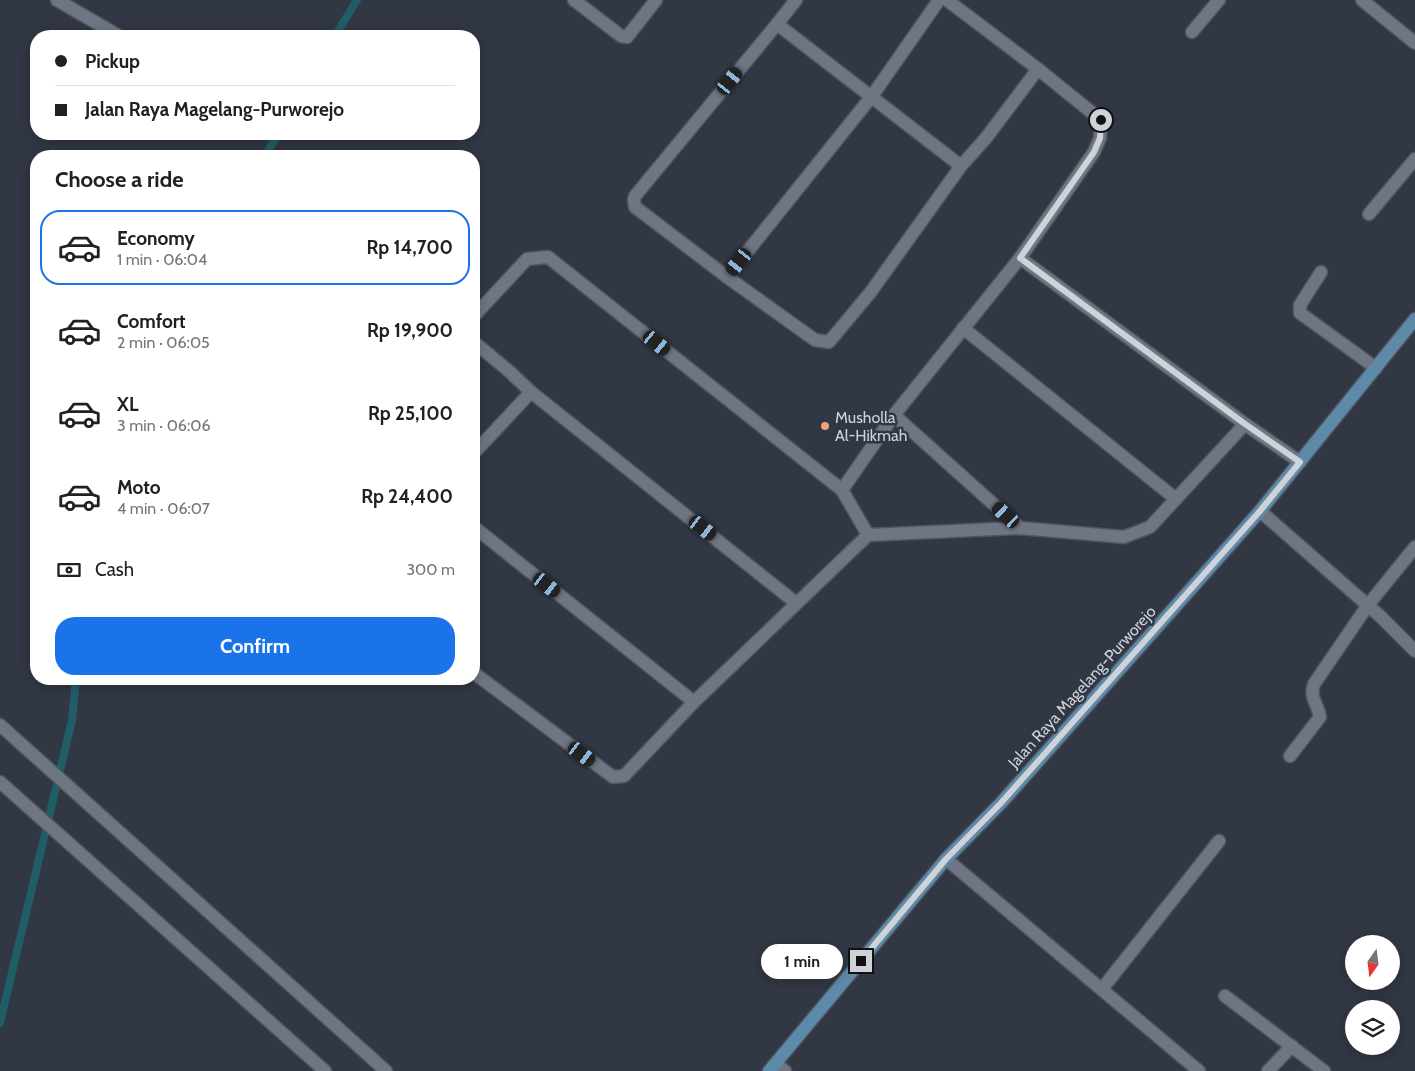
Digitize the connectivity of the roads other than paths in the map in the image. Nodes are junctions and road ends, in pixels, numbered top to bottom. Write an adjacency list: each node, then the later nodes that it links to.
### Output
1 (57, 0): 10 (street)
2 (574, 0): 3 (street)
3 (656, 0)
4 (796, 0): 9 (street)
5 (938, 0): 14 (street)
6 (947, 0): 13 (street)
7 (1219, 0): 11 (street)
8 (1362, 0): 12 (street)
9 (777, 24): 14 (street); 20 (street)
10 (110, 30)
11 (1192, 32)
12 (1415, 44)
13 (1038, 69): 16 (street); 18 (street)
14 (872, 96): 16 (street); 20 (street)
15 (1415, 159): 17 (street)
16 (961, 166): 20 (street)
17 (1369, 214)
18 (1020, 258): 23 (street); 28 (street)
19 (1321, 272): 25 (street)
20 (727, 277)
21 (480, 310): 31 (street)
22 (1415, 320): 25 (main road, Jalan Raya Magelang-Purworejo)
23 (963, 328): 27 (street); 32 (street)
24 (480, 347): 26 (street)
25 (1376, 368): 30 (main road, Jalan Raya Magelang-Purworejo)
26 (531, 392): 29 (street); 38 (street)
27 (894, 415): 31 (street); 34 (street)
28 (1245, 424): 30 (street); 32 (street)
29 (480, 447)
30 (1300, 462): 33 (main road, Jalan Raya Magelang-Purworejo)
31 (842, 490): 36 (street)
32 (1176, 499): 34 (street)
33 (1260, 511): 39 (street); 47 (main road, Jalan Raya Magelang-Purworejo)
34 (1020, 528): 36 (street)
35 (480, 531): 42 (street)
36 (868, 535): 38 (street)
37 (1415, 548): 39 (street)
38 (796, 603): 42 (street)
39 (1368, 606): 40 (street); 44 (street)
40 (1415, 651)
41 (480, 677): 42 (street)
42 (694, 702)
43 (0, 725): 53 (street)
44 (1290, 756)
45 (0, 782): 52 (street)
46 (1219, 841): 48 (street)
47 (946, 859): 48 (street); 51 (main road, Jalan Raya Magelang-Purworejo)
48 (1102, 990): 54 (street)
49 (1225, 996): 50 (street)
50 (1292, 1046): 55 (street); 56 (street)
51 (777, 1069)
52 (325, 1071)
53 (386, 1071)
54 (1200, 1071)
55 (1268, 1071)
56 (1324, 1071)

